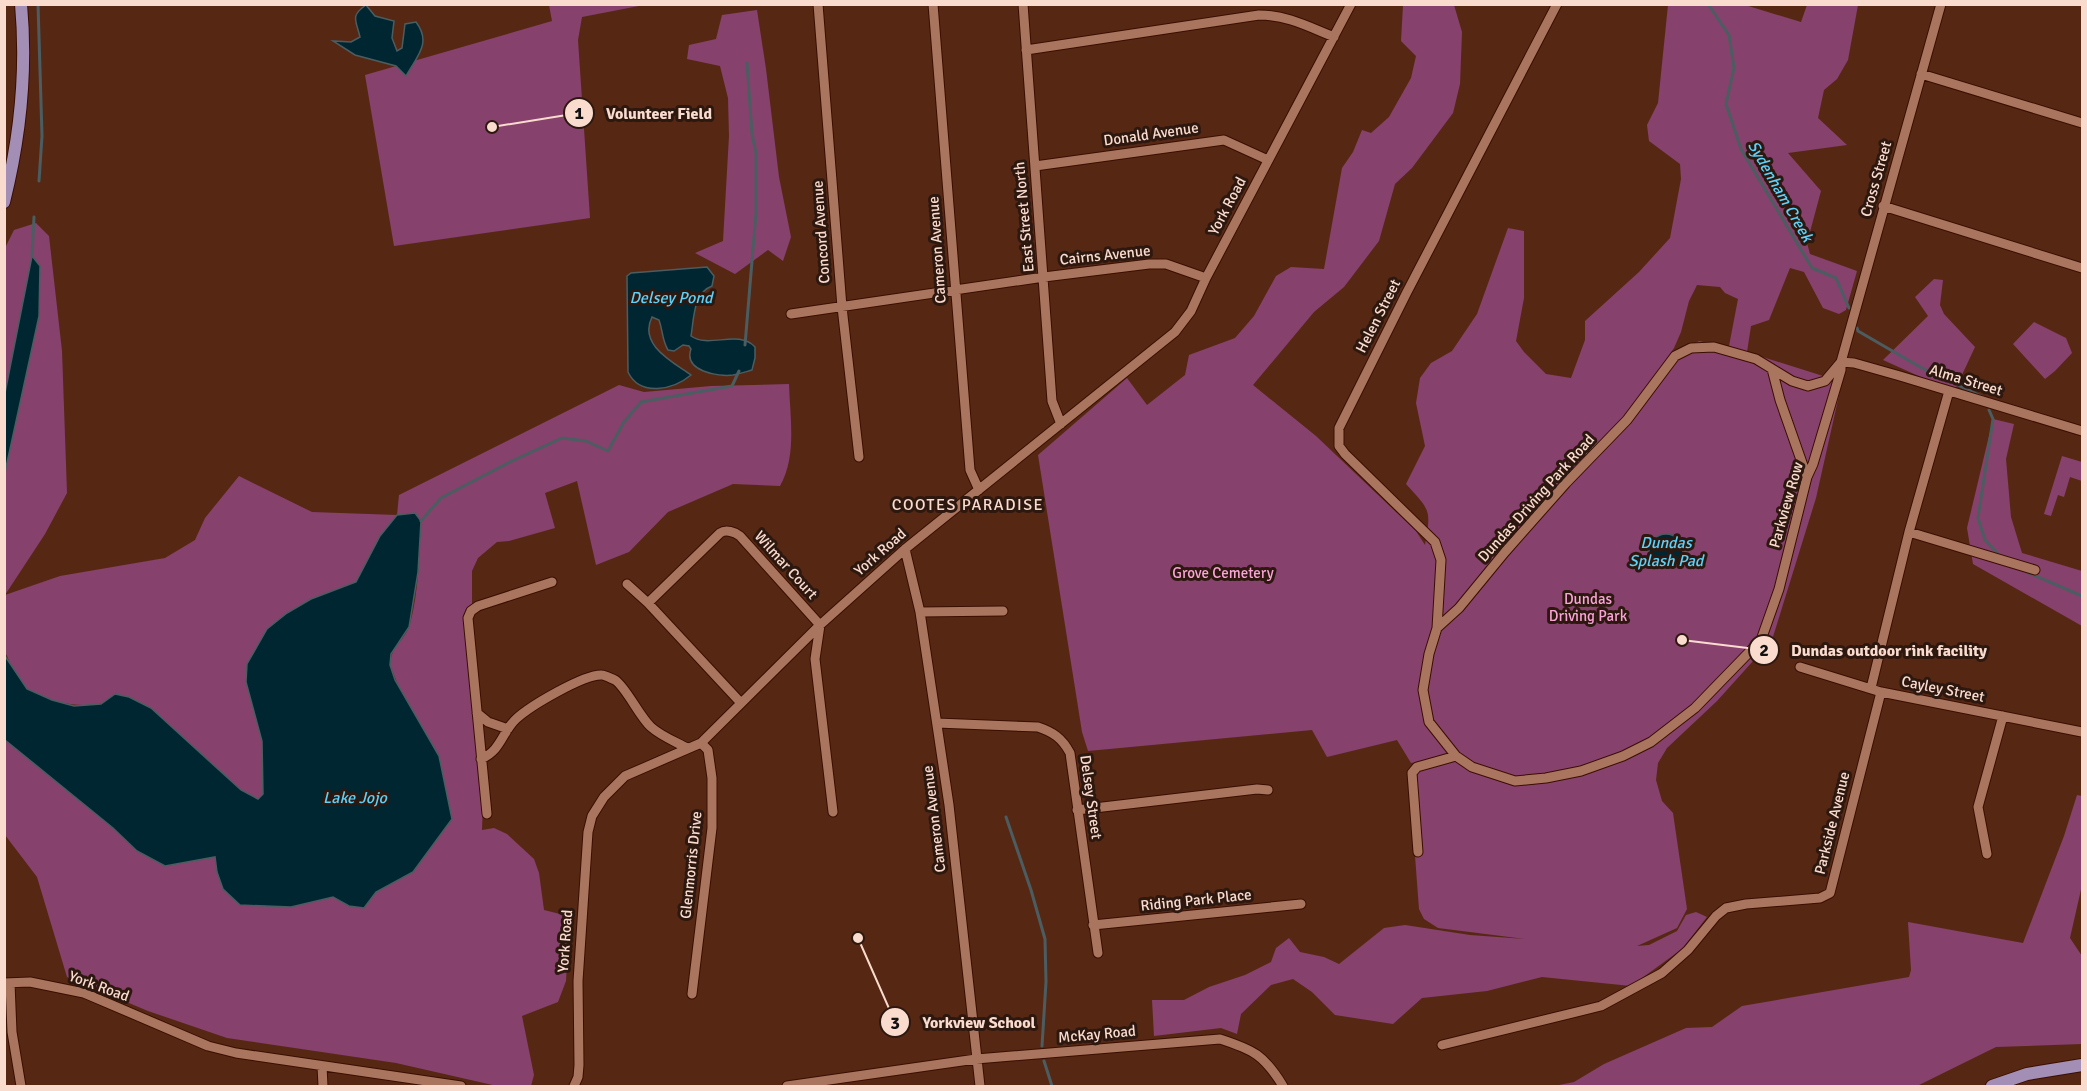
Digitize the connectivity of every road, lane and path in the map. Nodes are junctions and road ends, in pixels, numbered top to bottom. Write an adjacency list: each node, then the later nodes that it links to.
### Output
1 (21, 4): 14 (main road)
2 (818, 4): 20 (street, Concord Avenue)
3 (933, 4): 19 (street, Cameron Avenue)
4 (1023, 4): 9 (street, East Street North)
5 (1351, 4): 8 (street, York Road)
6 (1557, 4): 39 (street, Helen Street)
7 (1941, 4): 10 (street, Cross Street)
8 (1334, 37): 9 (street); 12 (street, York Road)
9 (1026, 50): 13 (street, East Street North)
10 (1921, 74): 11 (street); 15 (street, Cross Street)
11 (2082, 123)
12 (1268, 160): 13 (street, Donald Avenue); 18 (street, York Road)
13 (1035, 166): 17 (street, East Street North)
14 (4, 202)
15 (1883, 206): 16 (street); 22 (street, Cross Street)
16 (2082, 268)
17 (1044, 277): 18 (street, Cairns Avenue); 19 (street, Cairns Avenue); 25 (street, East Street North)
18 (1206, 278): 25 (street, York Road)
19 (955, 290): 20 (street, Cairns Avenue); 29 (street, Cameron Avenue)
20 (842, 306): 21 (street, Cairns Avenue); 27 (street, Concord Avenue)
21 (791, 314)
22 (1841, 362): 23 (street, Dundas Driving Park Road); 24 (street, Alma Street); 28 (street, Parkview Row)
23 (1772, 369): 28 (street); 39 (street, Dundas Driving Park Road)
24 (1949, 391): 26 (street, Alma Street); 30 (street, Parkside Avenue)
25 (1061, 424): 29 (street, York Road)
26 (2082, 431)
27 (858, 457)
28 (1807, 477): 50 (street, Parkview Row)
29 (979, 490): 31 (street, York Road)
30 (1909, 532): 32 (street); 41 (street, Parkside Avenue)
31 (905, 549): 37 (street, Cameron Avenue); 38 (street, York Road)
32 (2035, 570)
33 (552, 582): 43 (street)
34 (627, 584): 35 (street)
35 (648, 603): 38 (street, Wilmar Court); 42 (street)
36 (1003, 610): 37 (street)
37 (920, 612): 45 (street, Cameron Avenue)
38 (820, 625): 42 (street, York Road); 54 (street)
39 (1437, 628): 50 (street)
40 (1800, 667): 41 (street, Cayley Street)
41 (1876, 690): 44 (street, Cayley Street); 63 (street, Parkside Avenue)
42 (741, 703): 48 (street, York Road)
43 (477, 713): 46 (street); 51 (street)
44 (2003, 716): 47 (street, Cayley Street); 57 (street)
45 (937, 723): 53 (street, Delsey Street); 64 (street, Cameron Avenue)
46 (508, 729): 49 (street); 51 (street)
47 (2082, 732)
48 (701, 742): 49 (street, York Road); 62 (street, Glenmorris Drive)
49 (687, 748): 70 (street, York Road)
50 (1456, 756): 56 (street)
51 (482, 759): 55 (street)
52 (1268, 790): 53 (street)
53 (1077, 810): 59 (street, Delsey Street)
54 (833, 812)
55 (487, 814)
56 (1418, 852)
57 (1987, 854)
58 (1301, 904): 59 (street, Riding Park Place)
59 (1094, 925): 60 (street, Delsey Street)
60 (1098, 953)
61 (8, 983): 66 (street, York Road); 67 (street)
62 (692, 994)
63 (1442, 1045)
64 (976, 1059): 71 (street, McKay Road); 72 (street, Cameron Avenue); 73 (street, McKay Road)
65 (2082, 1065): 74 (main road)
66 (322, 1066): 68 (street); 69 (street, York Road)
67 (21, 1086)
68 (323, 1086)
69 (461, 1086)
70 (574, 1086)
71 (787, 1086)
72 (980, 1086)
73 (1283, 1086)
74 (1992, 1086)

